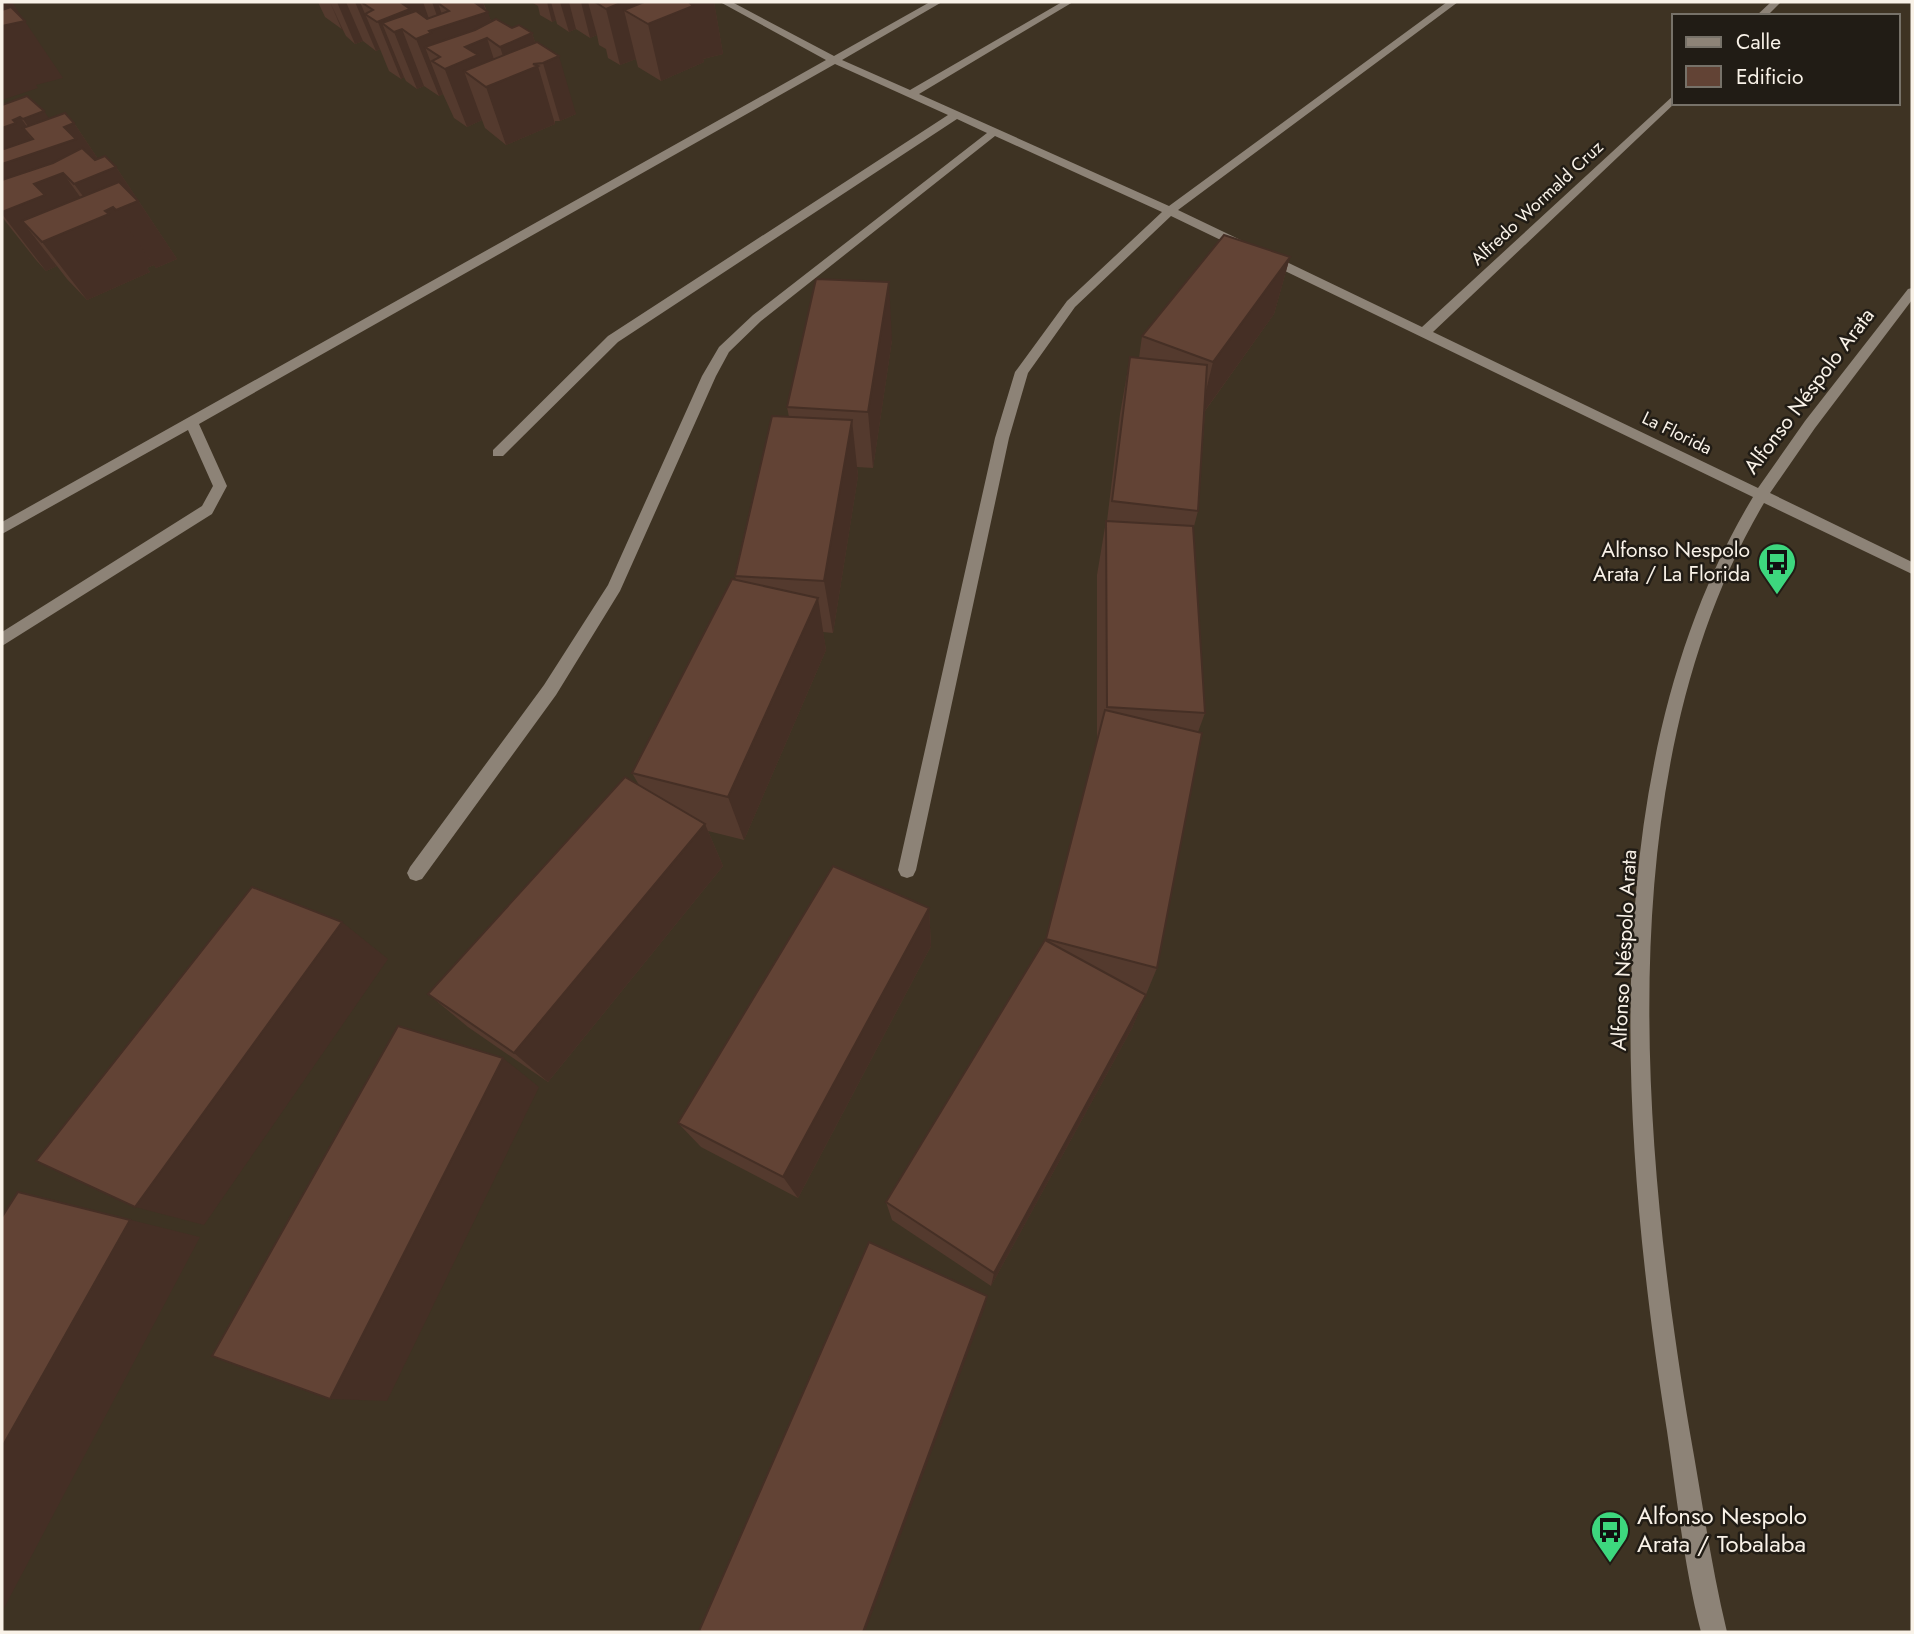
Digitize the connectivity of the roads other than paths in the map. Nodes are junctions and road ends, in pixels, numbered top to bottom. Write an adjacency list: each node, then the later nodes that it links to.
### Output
1 (725, 2): 5 (street, La Florida)
2 (937, 2): 5 (street)
3 (1068, 2): 6 (street)
4 (1453, 2): 10 (street)
5 (832, 59): 6 (street, La Florida); 13 (street)
6 (911, 95): 8 (street, La Florida)
7 (1672, 100): 12 (street, Alfredo Wormald Cruz)
8 (957, 115): 9 (street, La Florida); 14 (street)
9 (993, 132): 10 (street, La Florida); 20 (street)
10 (1170, 211): 12 (street, La Florida); 19 (street)
11 (1912, 292): 15 (street, Alfonso Néspolo Arata)
12 (1424, 333): 15 (street, La Florida)
13 (191, 422): 16 (street); 18 (street)
14 (498, 453)
15 (1760, 494): 17 (street, La Florida); 21 (street, Alfonso Néspolo Arata)
16 (2, 529)
17 (1912, 568)
18 (2, 640)
19 (907, 870)
20 (416, 873)
21 (1714, 1632)

